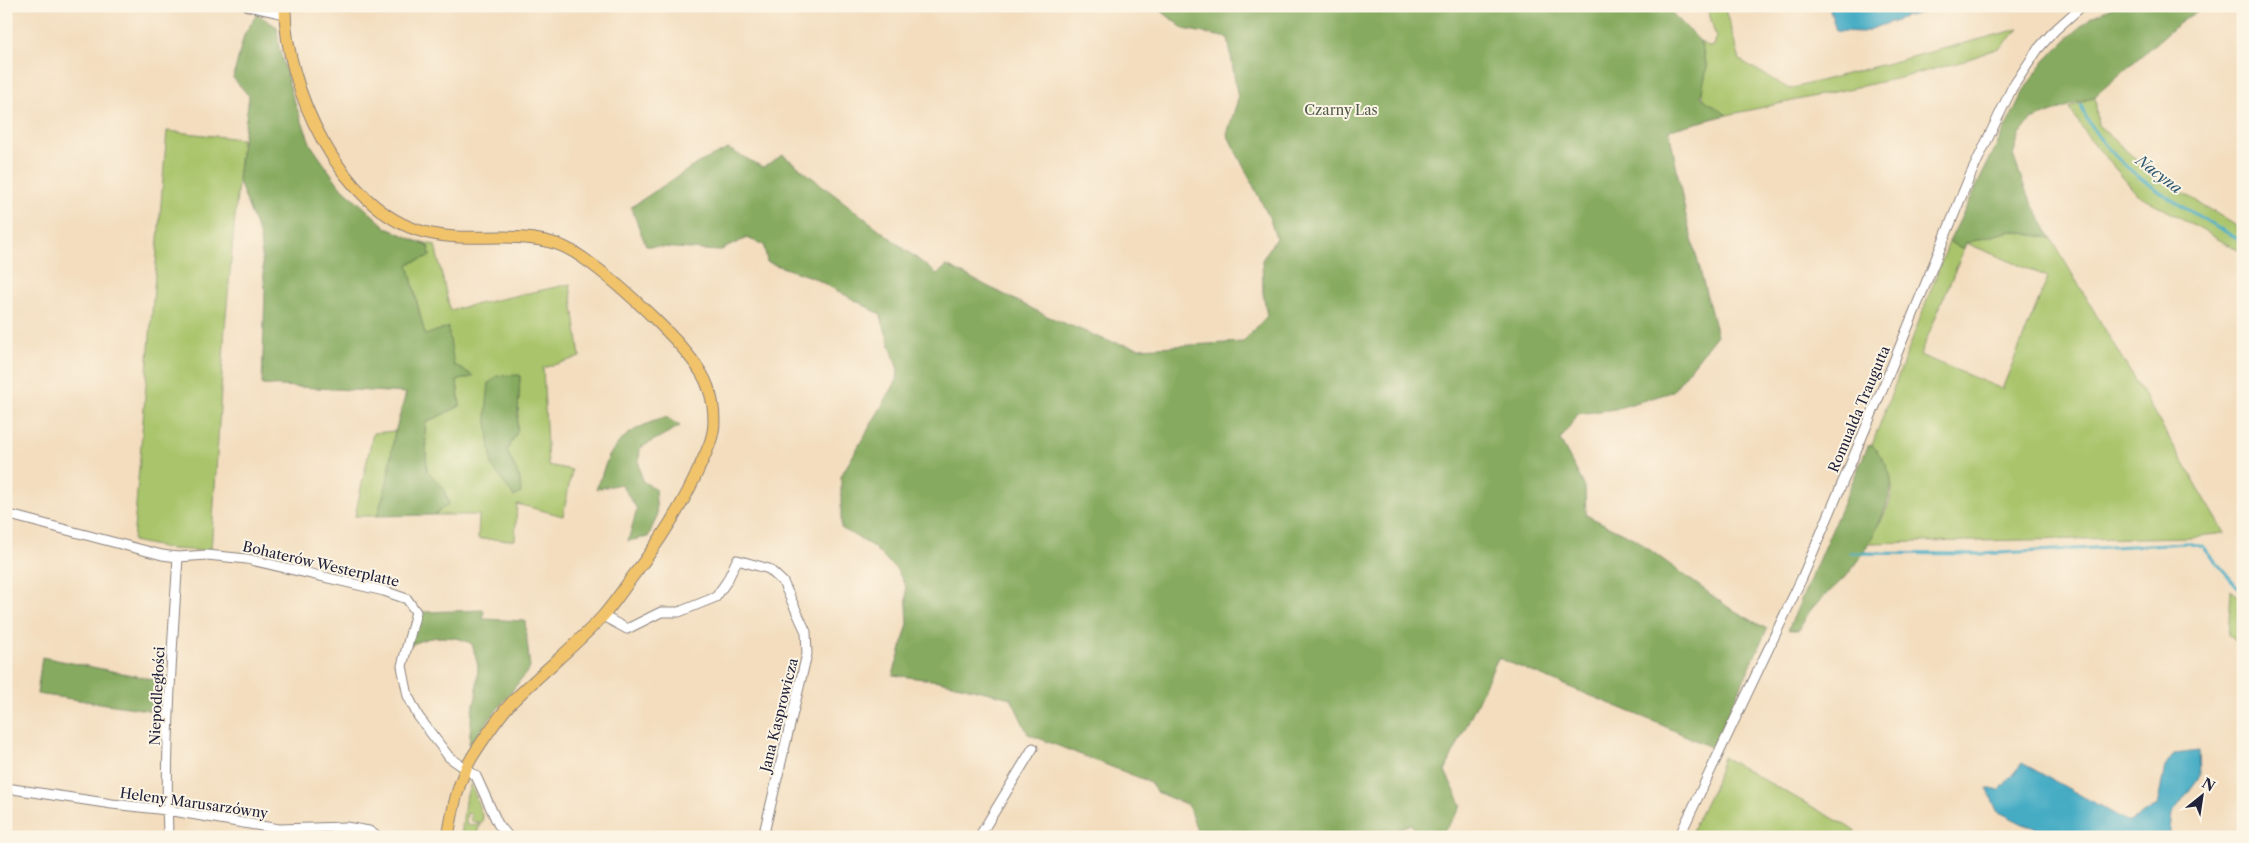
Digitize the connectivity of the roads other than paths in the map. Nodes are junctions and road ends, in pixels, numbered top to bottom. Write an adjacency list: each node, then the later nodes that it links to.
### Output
1 (248, 6): 3 (street)
2 (2082, 6): 17 (street, Romualda Traugutta)
3 (285, 10): 6 (main road)
4 (6, 514): 5 (street, Bohaterów Westerplatte)
5 (178, 558): 8 (street, Bohaterów Westerplatte); 10 (street, Niepodległości)
6 (603, 616): 8 (main road); 15 (street, Jana Kasprowicza)
7 (1033, 748): 16 (street)
8 (466, 768): 13 (main road); 14 (street, Bohaterów Westerplatte)
9 (6, 788): 10 (street, Heleny Marusarzówny)
10 (167, 810): 11 (street, Niepodległości); 12 (street, Heleny Marusarzówny)
11 (168, 837)
12 (378, 837)
13 (448, 837)
14 (509, 837)
15 (763, 837)
16 (979, 837)
17 (1679, 837)

